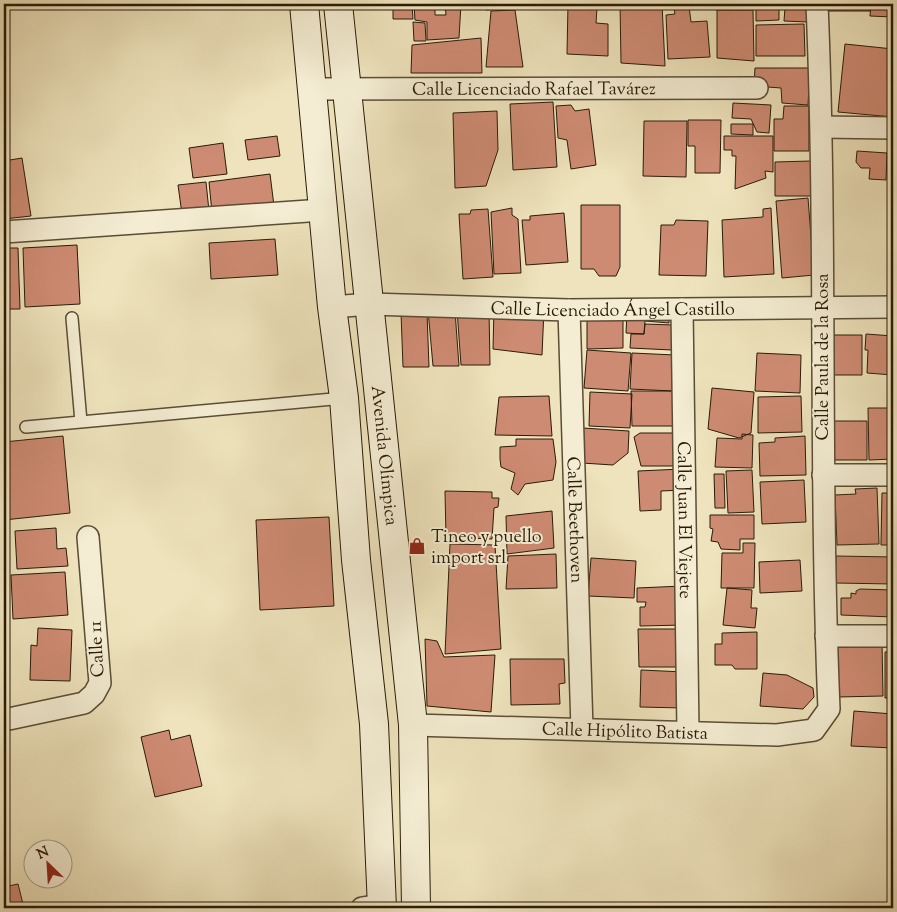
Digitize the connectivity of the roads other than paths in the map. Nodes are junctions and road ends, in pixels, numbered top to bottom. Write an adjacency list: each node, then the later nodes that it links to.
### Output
1 (304, 4): 6 (main road, Avenida Olímpica)
2 (338, 4): 4 (main road, Avenida Olímpica)
3 (818, 4): 7 (street, Calle Paula de la Rosa)
4 (345, 88): 5 (street, Calle Licenciado Rafael Tavárez); 6 (street, Calle Licenciado Rafael Tavárez); 11 (main road, Avenida Olímpica)
5 (757, 88)
6 (312, 89): 9 (main road, Avenida Olímpica)
7 (822, 127): 8 (street); 14 (street, Calle Paula de la Rosa)
8 (893, 128)
9 (322, 210): 10 (street); 12 (main road, Avenida Olímpica)
10 (4, 232)
11 (370, 304): 12 (street, Calle Licenciado Ángel Castillo); 16 (street, Calle Licenciado Ángel Castillo); 24 (main road, Avenida Olímpica)
12 (332, 307): 18 (main road, Avenida Olímpica)
13 (893, 307): 14 (street, Calle Licenciado Ángel Castillo)
14 (822, 308): 15 (street, Calle Licenciado Ángel Castillo); 21 (street, Calle Paula de la Rosa)
15 (682, 309): 16 (street, Calle Licenciado Ángel Castillo); 32 (street, Calle Juan El Viejete)
16 (569, 310): 31 (street, Calle Beethoven)
17 (72, 318): 19 (lane)
18 (344, 398): 19 (lane); 25 (main road, Avenida Olímpica)
19 (81, 422): 20 (lane)
20 (26, 427)
21 (823, 475): 22 (street); 26 (street, Calle Paula de la Rosa)
22 (893, 475)
23 (88, 537): 29 (street, Calle 11)
24 (394, 556): 25 (main road); 30 (main road, Avenida Olímpica)
25 (356, 560): 33 (main road, Avenida Olímpica)
26 (826, 636): 27 (street); 28 (street, Calle Paula de la Rosa)
27 (893, 636)
28 (829, 709): 32 (street, Calle Hipólito Batista)
29 (4, 720)
30 (412, 725): 31 (street, Calle Hipólito Batista); 34 (main road, Avenida Olímpica)
31 (582, 729): 32 (street, Calle Hipólito Batista)
32 (688, 731)
33 (375, 907)
34 (416, 908)

